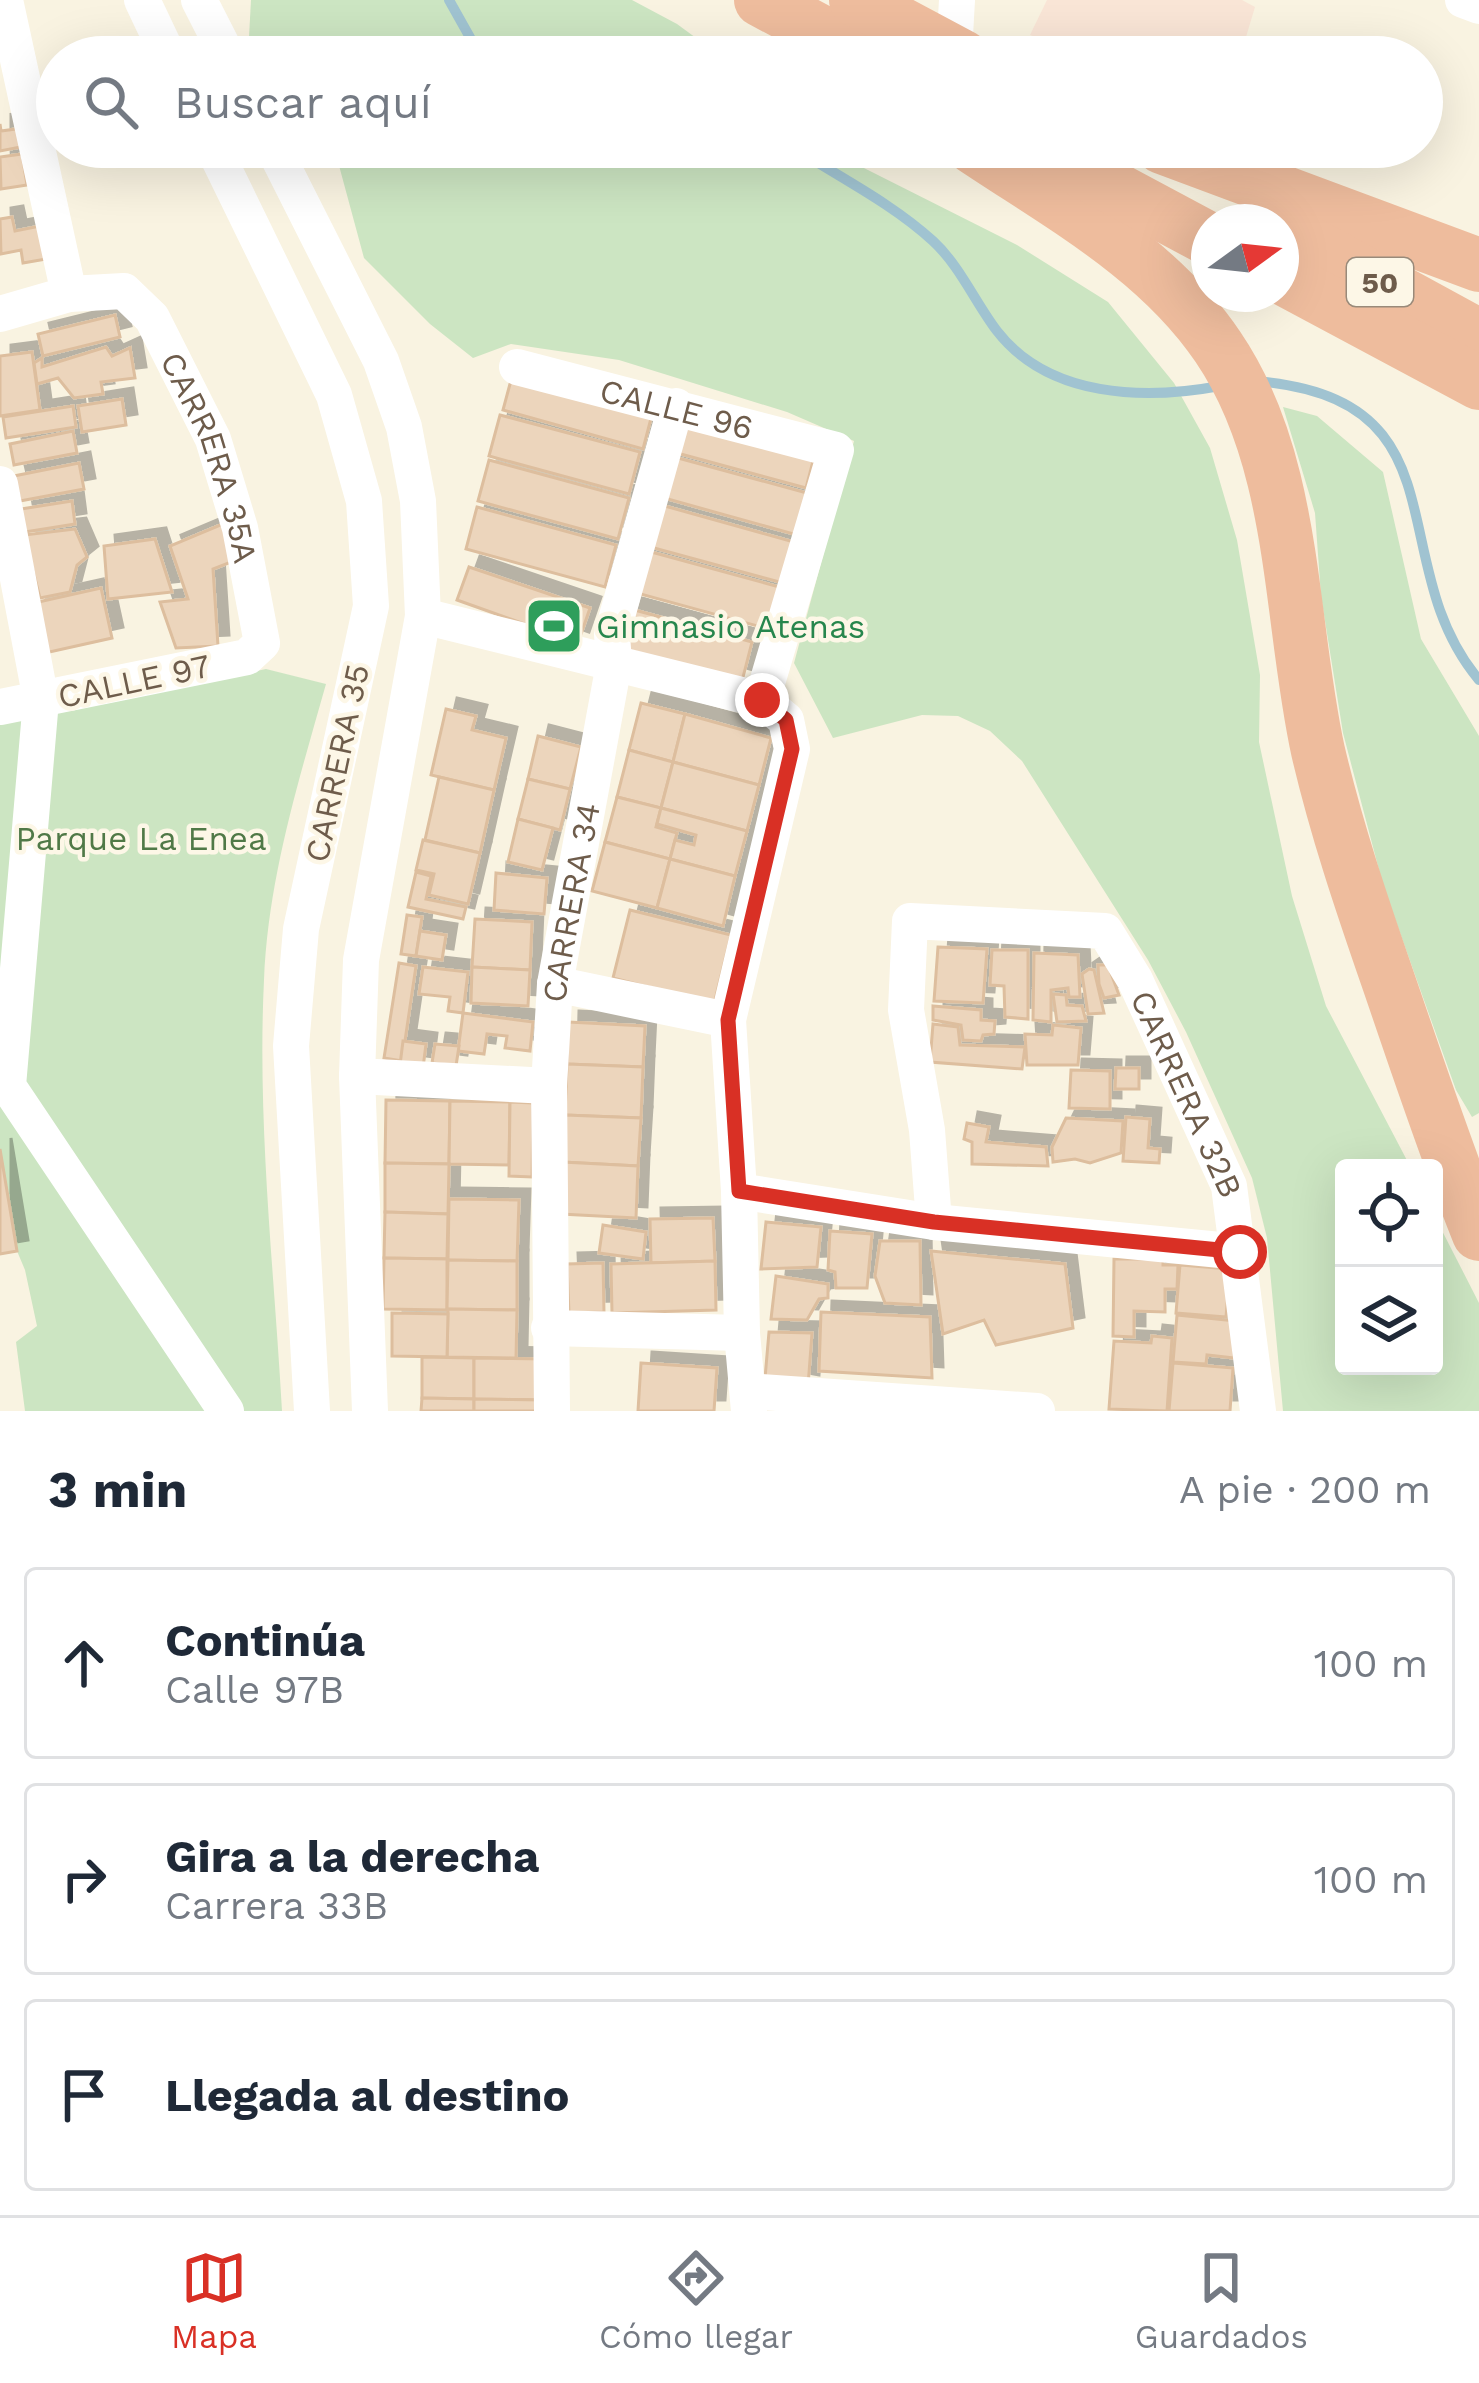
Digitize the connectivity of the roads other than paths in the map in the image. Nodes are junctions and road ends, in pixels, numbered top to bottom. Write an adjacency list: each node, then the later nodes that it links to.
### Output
1 (5, 0): 13 (street)
2 (142, 0): 8 (street)
3 (200, 0): 9 (street)
4 (758, 0): 10 (highway); 11 (highway)
5 (856, 0): 12 (highway)
6 (1463, 0): 7 (street)
7 (1479, 7)
8 (160, 36)
9 (218, 36)
10 (810, 36)
11 (827, 36)
12 (958, 36)
13 (36, 140)
14 (42, 168): 26 (street)
15 (223, 168): 53 (street, CARRERA 35)
16 (284, 168): 33 (street, CARRERA 35)
17 (1005, 168): 47 (highway)
18 (1077, 168): 22 (highway)
19 (1172, 168): 21 (highway)
20 (1218, 168): 24 (highway)
21 (1238, 204)
22 (1191, 228)
23 (1299, 238): 28 (highway, 50)
24 (1479, 266)
25 (1299, 287): 30 (highway, 50)
26 (70, 294): 27 (street); 34 (street, CARRERA 35A)
27 (0, 314)
28 (1479, 336)
29 (517, 368): 31 (street, CALLE 96)
30 (1479, 383)
31 (676, 406): 35 (street, CARRERA 34); 37 (street, CALLE 96)
32 (0, 484): 36 (street)
33 (423, 616): 35 (street); 41 (street, CARRERA 35)
34 (262, 643): 36 (street, CALLE 97)
35 (614, 664): 37 (street); 39 (street, CARRERA 34)
36 (41, 700): 38 (street, CALLE 97); 42 (street)
37 (762, 700): 40 (street)
38 (0, 707)
39 (555, 984): 40 (street); 43 (street, CARRERA 34)
40 (728, 1020): 45 (street)
41 (357, 1076): 43 (street); 54 (street, CARRERA 35)
42 (4, 1080): 44 (street)
43 (548, 1086): 49 (street, CARRERA 34)
44 (14, 1120): 52 (street)
45 (739, 1191): 46 (street); 50 (street)
46 (934, 1222): 48 (street); 48 (street, CARRERA 32B)
47 (1479, 1234)
48 (1240, 1252): 57 (street, CARRERA 32B)
49 (549, 1328): 50 (street); 55 (street, CARRERA 34)
50 (742, 1333): 51 (street)
51 (749, 1401): 56 (street)
52 (226, 1411)
53 (312, 1411)
54 (370, 1411)
55 (552, 1411)
56 (1037, 1411)
57 (1258, 1411)

